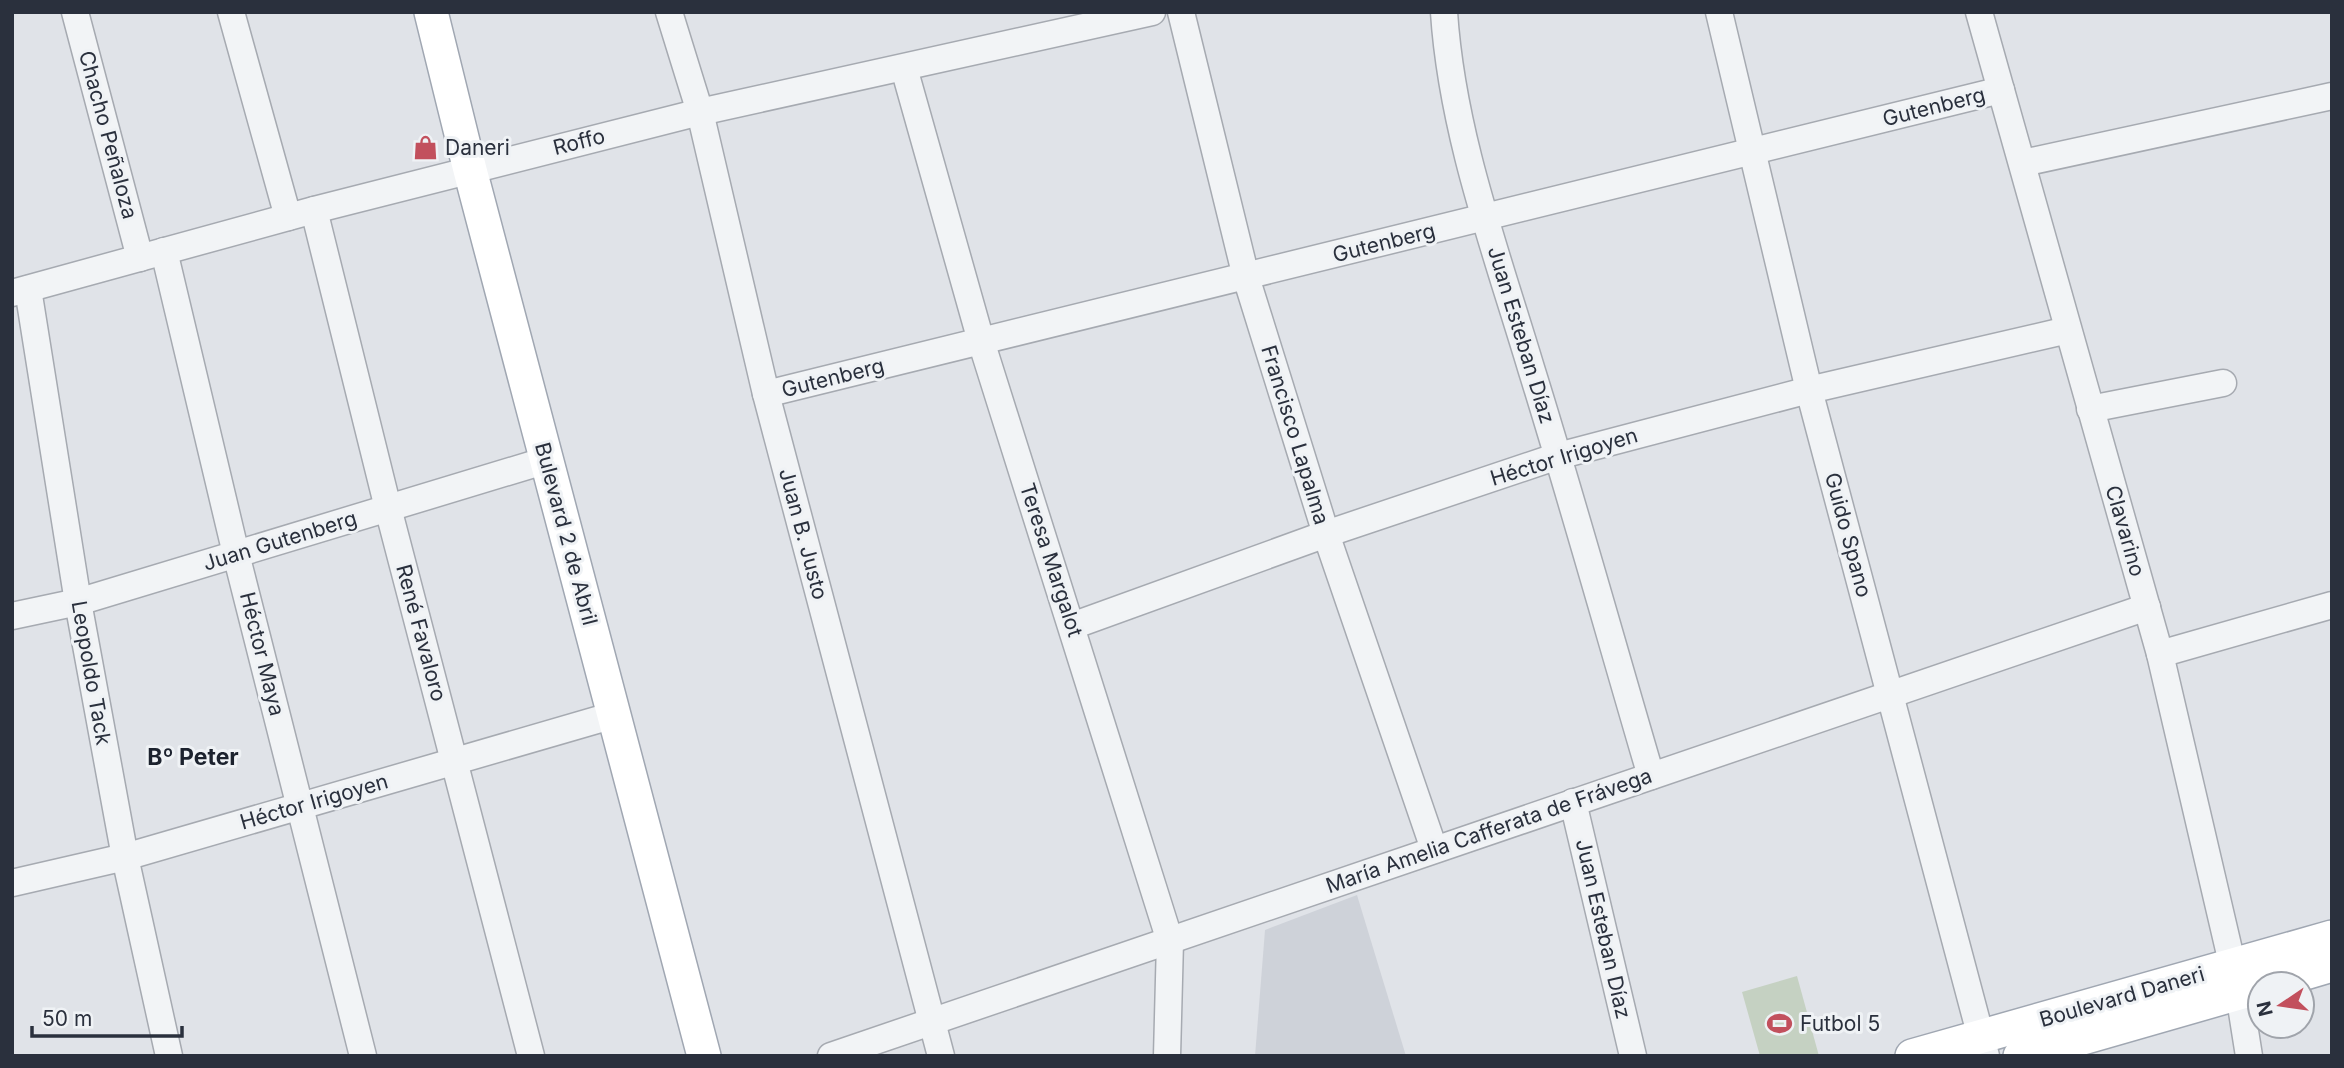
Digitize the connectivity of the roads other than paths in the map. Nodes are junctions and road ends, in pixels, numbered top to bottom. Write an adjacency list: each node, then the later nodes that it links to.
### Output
1 (75, 12): 20 (street, Chacho Peñaloza)
2 (231, 12): 18 (street)
3 (431, 12): 16 (main road, Bulevard 2 de Abril)
4 (669, 12): 13 (street, Juan B. Justo)
5 (1152, 12): 10 (street, Roffo)
6 (1181, 12): 21 (street, Francisco Lapalma)
7 (1444, 12): 19 (street, Juan Esteban Díaz)
8 (1719, 12): 14 (street, Guido Spano)
9 (1979, 12): 11 (street, Clavarino)
10 (904, 68): 13 (street, Roffo); 24 (street, Teresa Margalot)
11 (2001, 90): 14 (street, Gutenberg); 15 (street, Clavarino)
12 (2332, 96): 15 (street)
13 (700, 112): 16 (street, Roffo); 27 (street, Juan B. Justo)
14 (1752, 151): 19 (street, Gutenberg); 26 (street, Guido Spano)
15 (2023, 163): 23 (street, Clavarino)
16 (470, 170): 17 (street, Roffo); 30 (main road, Bulevard 2 de Abril)
17 (314, 210): 18 (street, Roffo); 31 (street, René Favaloro)
18 (288, 217): 20 (street, Roffo)
19 (1485, 217): 21 (street, Gutenberg); 29 (street, Juan Esteban Díaz)
20 (152, 254): 22 (street, Roffo); 33 (street, Héctor Maya)
21 (1246, 277): 24 (street, Gutenberg); 32 (street, Francisco Lapalma)
22 (20, 291): 34 (street, Leopoldo Tack)
23 (2068, 330): 26 (street, Héctor Irigoyen); 28 (street, Clavarino)
24 (981, 341): 27 (street, Gutenberg); 38 (street, Teresa Margalot)
25 (2223, 383): 28 (street)
26 (1810, 390): 29 (street, Héctor Irigoyen); 40 (street, Guido Spano)
27 (766, 394): 57 (street, Juan B. Justo)
28 (2090, 409): 36 (street, Clavarino)
29 (1558, 456): 32 (street, Héctor Irigoyen); 43 (street, Juan Esteban Díaz)
30 (547, 460): 31 (street, Juan Gutenberg); 41 (main road, Bulevard 2 de Abril)
31 (388, 508): 33 (street, Juan Gutenberg); 42 (street, René Favaloro)
32 (1326, 534): 38 (street, Héctor Irigoyen); 46 (street, Francisco Lapalma)
33 (236, 554): 34 (street, Juan Gutenberg); 45 (street, Héctor Maya)
34 (78, 602): 37 (street, Juan Gutenberg); 47 (street, Leopoldo Tack)
35 (2332, 606): 39 (street)
36 (2147, 607): 39 (street, Clavarino); 40 (street, María Amelia Cafferata de Frávega)
37 (12, 615)
38 (1072, 626): 50 (street, Teresa Margalot)
39 (2160, 654): 52 (street, Clavarino)
40 (1891, 694): 43 (street, María Amelia Cafferata de Frávega); 58 (street, Guido Spano)
41 (614, 715): 42 (street, Héctor Irigoyen); 60 (main road, Bulevard 2 de Abril)
42 (454, 761): 45 (street, Héctor Irigoyen); 63 (street, René Favaloro)
43 (1651, 776): 44 (street, María Amelia Cafferata de Frávega)
44 (1573, 802): 46 (street, María Amelia Cafferata de Frávega); 67 (street, Juan Esteban Díaz)
45 (300, 806): 47 (street, Héctor Irigoyen); 62 (street, Héctor Maya)
46 (1434, 849): 50 (street, María Amelia Cafferata de Frávega)
47 (125, 858): 48 (street, Héctor Irigoyen); 61 (street, Leopoldo Tack)
48 (12, 883)
49 (2332, 937): 53 (main road, Boulevard Daneri)
50 (1170, 941): 57 (street, María Amelia Cafferata de Frávega); 66 (street, Teresa Margalot)
51 (2332, 965): 54 (main road, Boulevard Daneri)
52 (2247, 970)
53 (2272, 970)
54 (2308, 970)
55 (2246, 983): 58 (main road, Boulevard Daneri)
56 (2246, 983): 69 (main road, Boulevard Daneri)
57 (932, 1021): 64 (street, María Amelia Cafferata de Frávega); 65 (street, Juan B. Justo)
58 (1984, 1047): 59 (main road, Boulevard Daneri)
59 (1947, 1051): 68 (main road, Boulevard Daneri)
60 (698, 1054)
61 (169, 1056)
62 (363, 1056)
63 (531, 1056)
64 (831, 1056)
65 (941, 1056)
66 (1167, 1056)
67 (1633, 1056)
68 (1912, 1056)
69 (2020, 1056)

